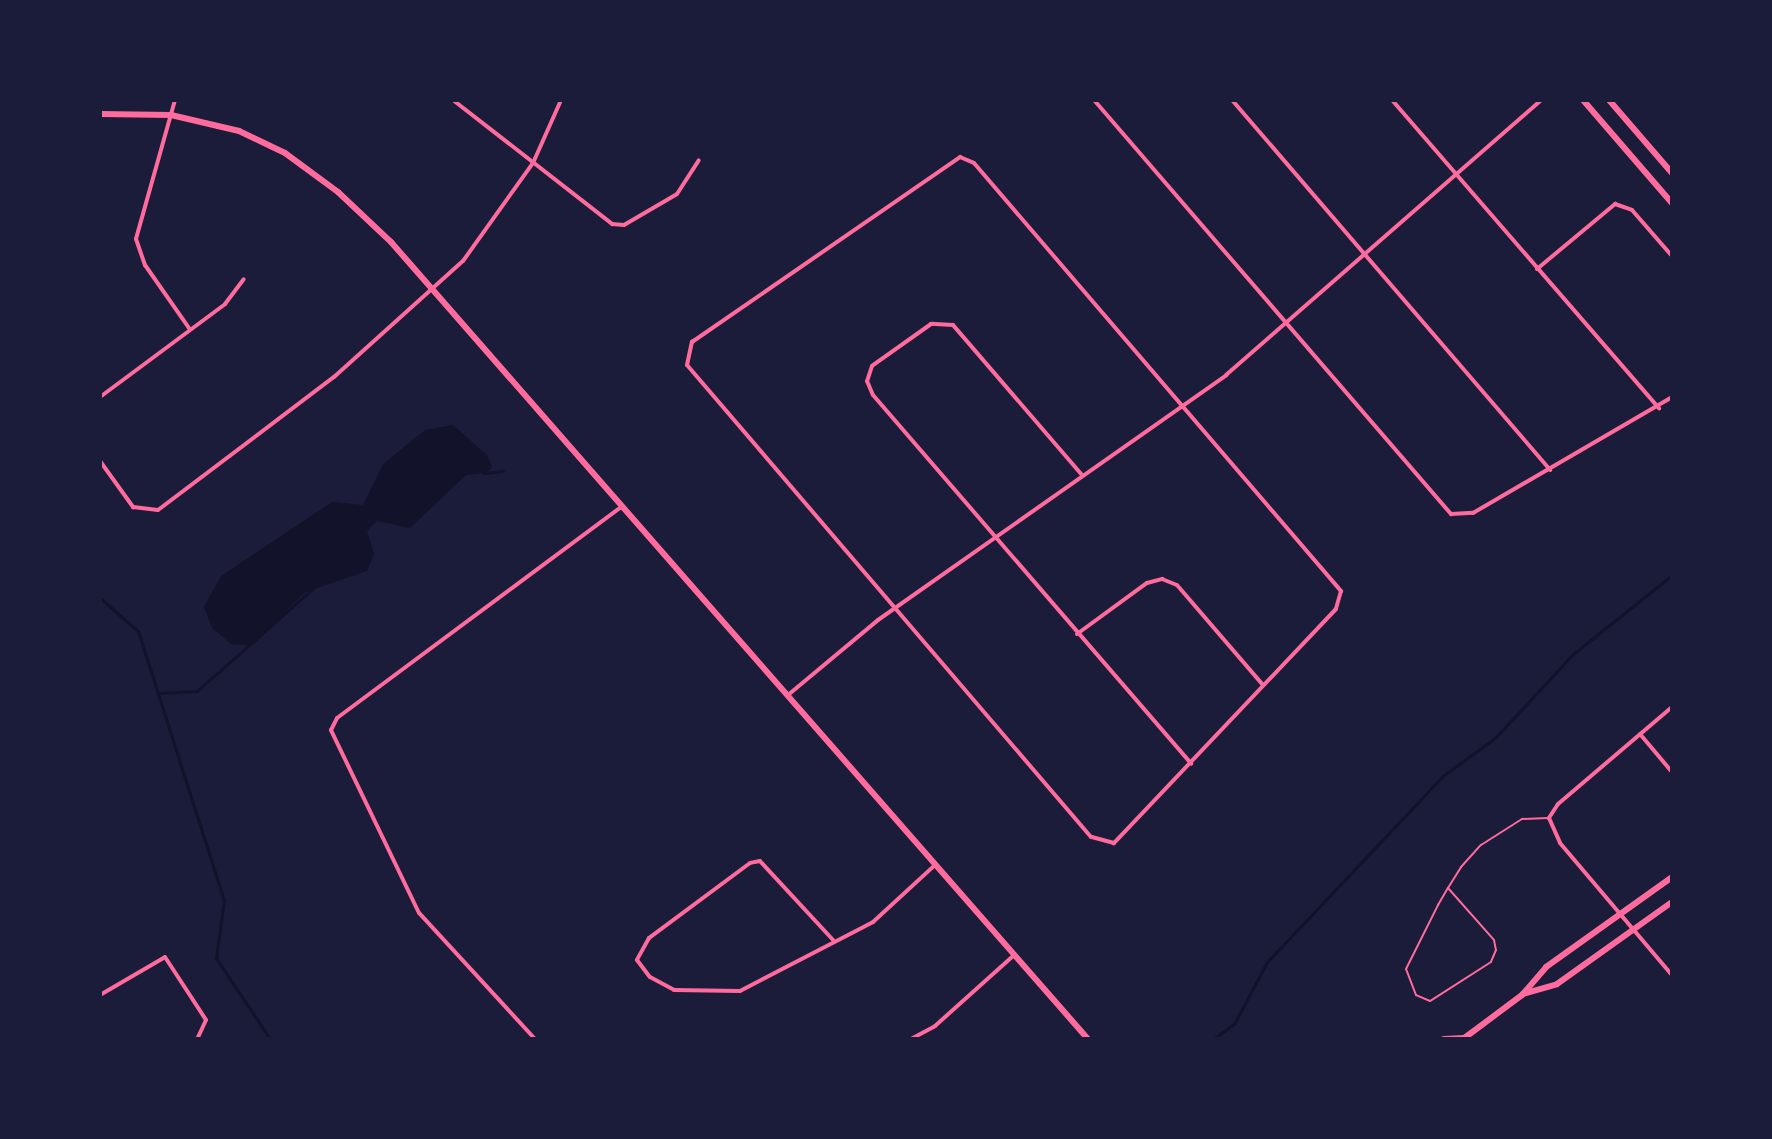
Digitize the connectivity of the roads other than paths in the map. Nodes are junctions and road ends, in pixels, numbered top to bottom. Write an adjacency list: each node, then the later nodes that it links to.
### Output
1 (175, 100): 11 (street)
2 (453, 100): 13 (street)
3 (561, 100): 13 (street)
4 (1094, 100): 22 (street)
5 (1232, 100): 17 (street)
6 (1392, 100): 15 (street)
7 (1541, 100): 15 (street)
8 (1583, 100): 16 (street)
9 (1609, 100): 14 (street)
10 (100, 114): 11 (street)
11 (171, 115): 21 (street); 23 (street)
12 (699, 160): 13 (street)
13 (533, 163): 21 (street)
14 (1672, 173)
15 (1457, 175): 17 (street); 19 (street)
16 (1672, 203)
17 (1366, 255): 22 (street); 29 (street)
18 (1672, 256): 19 (street)
19 (1537, 269): 27 (street)
20 (244, 279): 23 (street)
21 (433, 290): 28 (street); 31 (street)
22 (1285, 323): 26 (street); 29 (street)
23 (189, 328): 24 (street)
24 (100, 397)
25 (1672, 397): 27 (street)
26 (1184, 405): 30 (street); 33 (street); 35 (street)
27 (1659, 408): 29 (street)
28 (100, 461)
29 (1550, 470)
30 (1082, 475): 32 (street); 32 (street)
31 (622, 506): 36 (street); 55 (street)
32 (995, 537): 33 (street); 34 (street)
33 (894, 609): 36 (street); 39 (street)
34 (1077, 634): 35 (street); 39 (street)
35 (1263, 685): 39 (street)
36 (788, 695): 42 (street)
37 (1672, 707): 38 (street)
38 (1640, 734): 40 (street); 41 (street)
39 (1191, 764)
40 (1672, 772)
41 (1549, 818): 44 (lane); 46 (street)
42 (936, 864): 48 (street); 49 (street)
43 (1672, 877): 46 (street)
44 (1448, 888): 44 (lane)
45 (1672, 902): 47 (street)
46 (1622, 913): 47 (street); 52 (street)
47 (1634, 929): 50 (street); 52 (street)
48 (834, 941): 48 (street)
49 (1015, 954): 56 (street); 57 (street)
50 (1672, 975)
51 (100, 995): 54 (street)
52 (1522, 995): 53 (street)
53 (1464, 1038): 58 (street)
54 (197, 1039)
55 (535, 1039)
56 (911, 1039)
57 (1088, 1039)
58 (1444, 1039)

